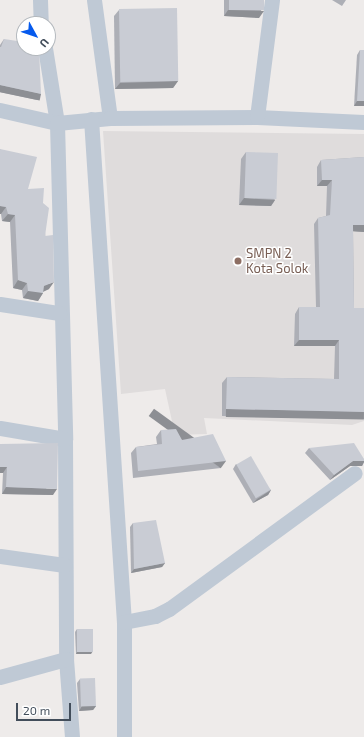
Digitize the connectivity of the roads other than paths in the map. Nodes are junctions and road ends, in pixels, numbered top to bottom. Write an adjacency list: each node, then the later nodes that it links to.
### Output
1 (40, 0): 4 (street)
2 (94, 0): 8 (street)
3 (272, 0): 7 (street)
4 (41, 16)
5 (46, 56): 11 (street)
6 (0, 110): 11 (street)
7 (257, 117): 8 (street); 10 (street)
8 (110, 118): 9 (street)
9 (91, 119): 11 (street); 19 (street)
10 (364, 122)
11 (57, 123): 13 (street)
12 (0, 304): 13 (street)
13 (59, 313): 15 (street)
14 (0, 428): 15 (street)
15 (65, 439): 18 (street)
16 (355, 473): 19 (street)
17 (0, 556): 18 (street)
18 (64, 565): 20 (street)
19 (124, 622): 23 (street)
20 (66, 659): 21 (street); 22 (street)
21 (0, 677)
22 (72, 737)
23 (124, 737)

